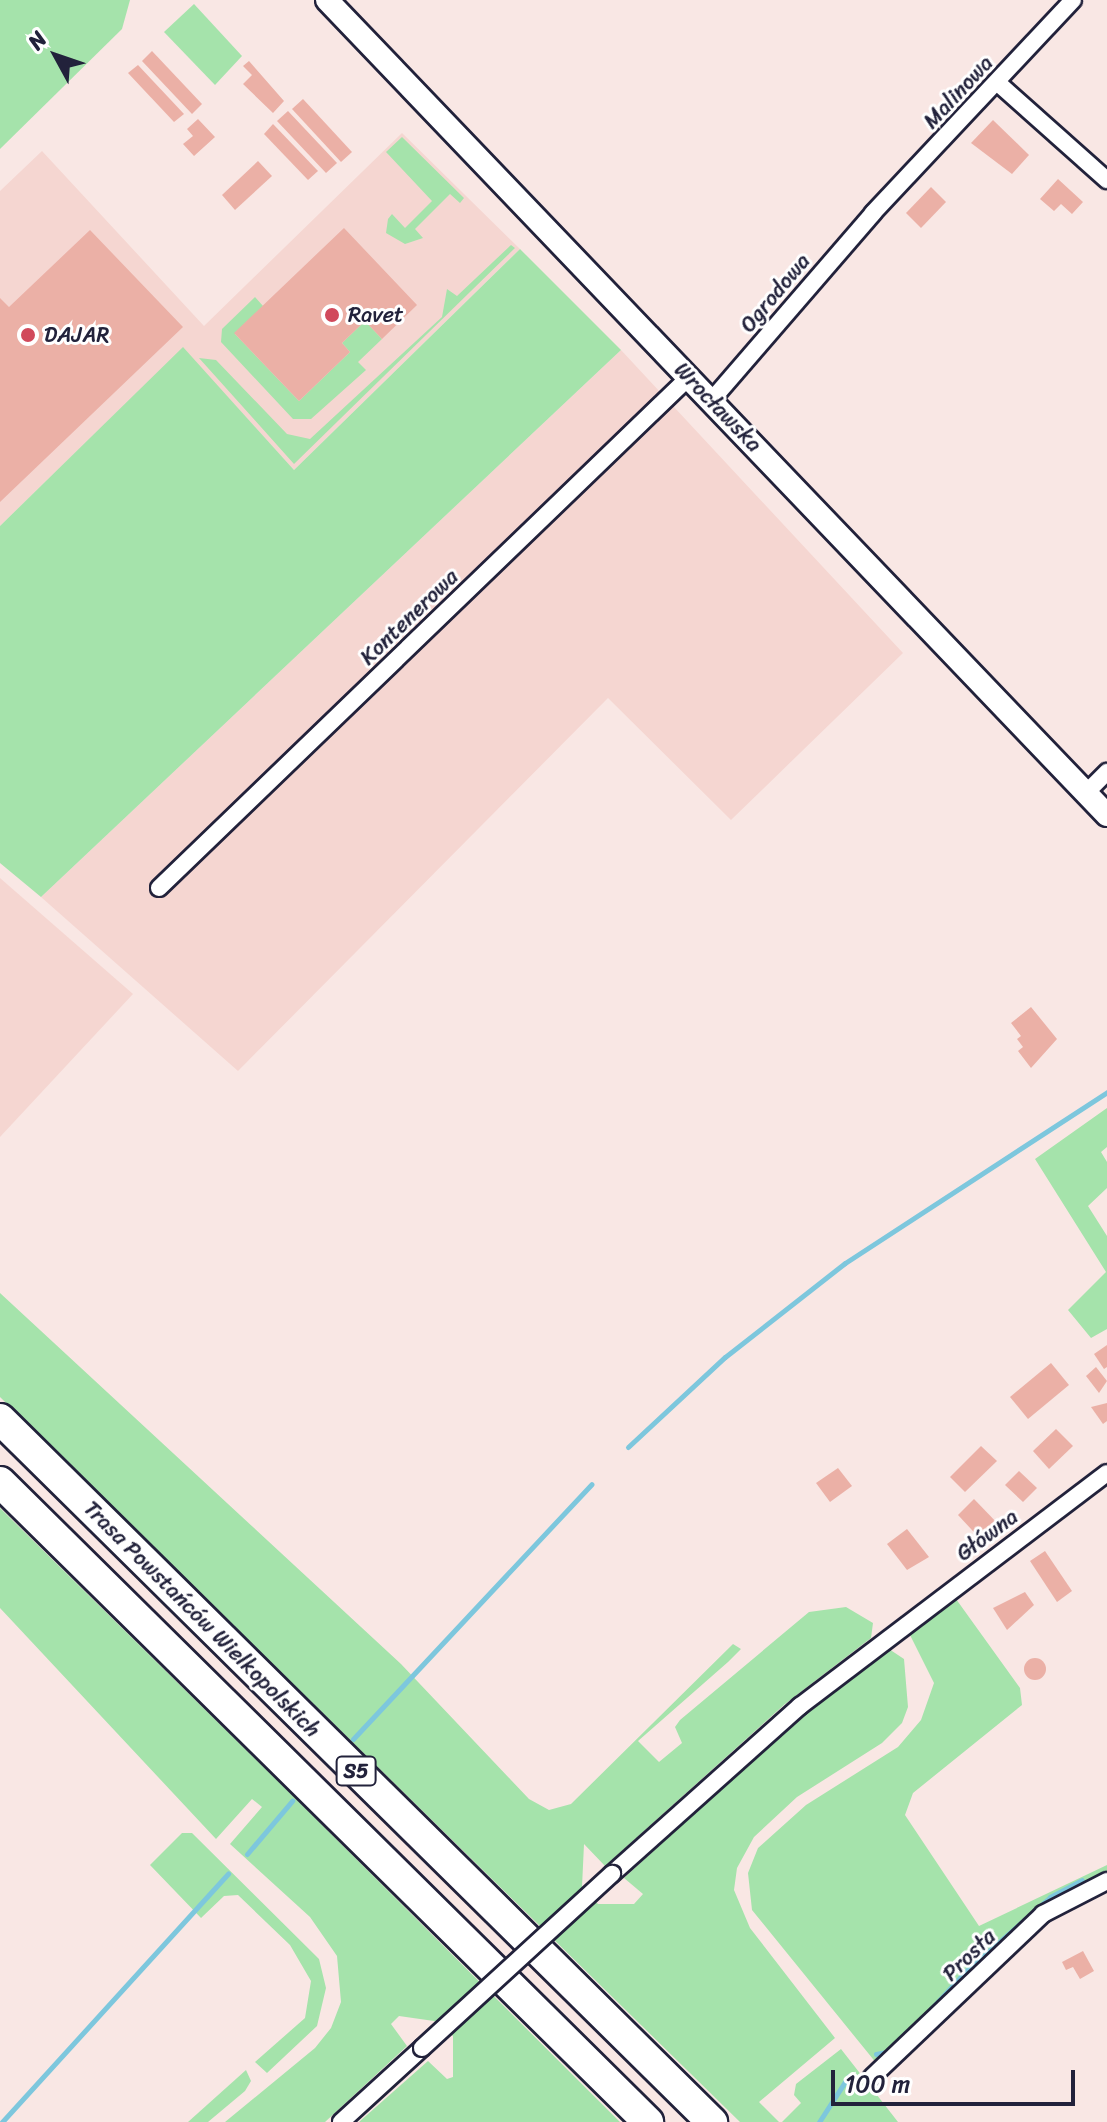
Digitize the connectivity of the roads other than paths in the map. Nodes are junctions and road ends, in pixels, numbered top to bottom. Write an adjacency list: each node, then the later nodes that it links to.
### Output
1 (327, 0): 6 (main road, Wrocławska)
2 (1073, 0): 3 (street, Malinowa)
3 (998, 83): 4 (street); 5 (street, Malinowa)
4 (1107, 180)
5 (873, 213): 7 (street, Ogrodowa)
6 (689, 377): 7 (main road, Wrocławska); 11 (street, Kontenerowa)
7 (711, 401): 9 (main road, Wrocławska)
8 (1107, 772): 9 (street)
9 (1086, 793): 10 (main road, Wrocławska)
10 (1107, 815)
11 (159, 888)
12 (0, 1419): 19 (highway, Trasa Powstańców Wielkopolskich / S5)
13 (1107, 1473): 17 (street, Główna, bridge)
14 (0, 1482): 18 (highway, Trasa Powstańców Wielkopolskich / S5)
15 (1107, 1881): 16 (street, Prosta)
16 (872, 2077)
17 (341, 2122)
18 (648, 2122)
19 (712, 2122)

